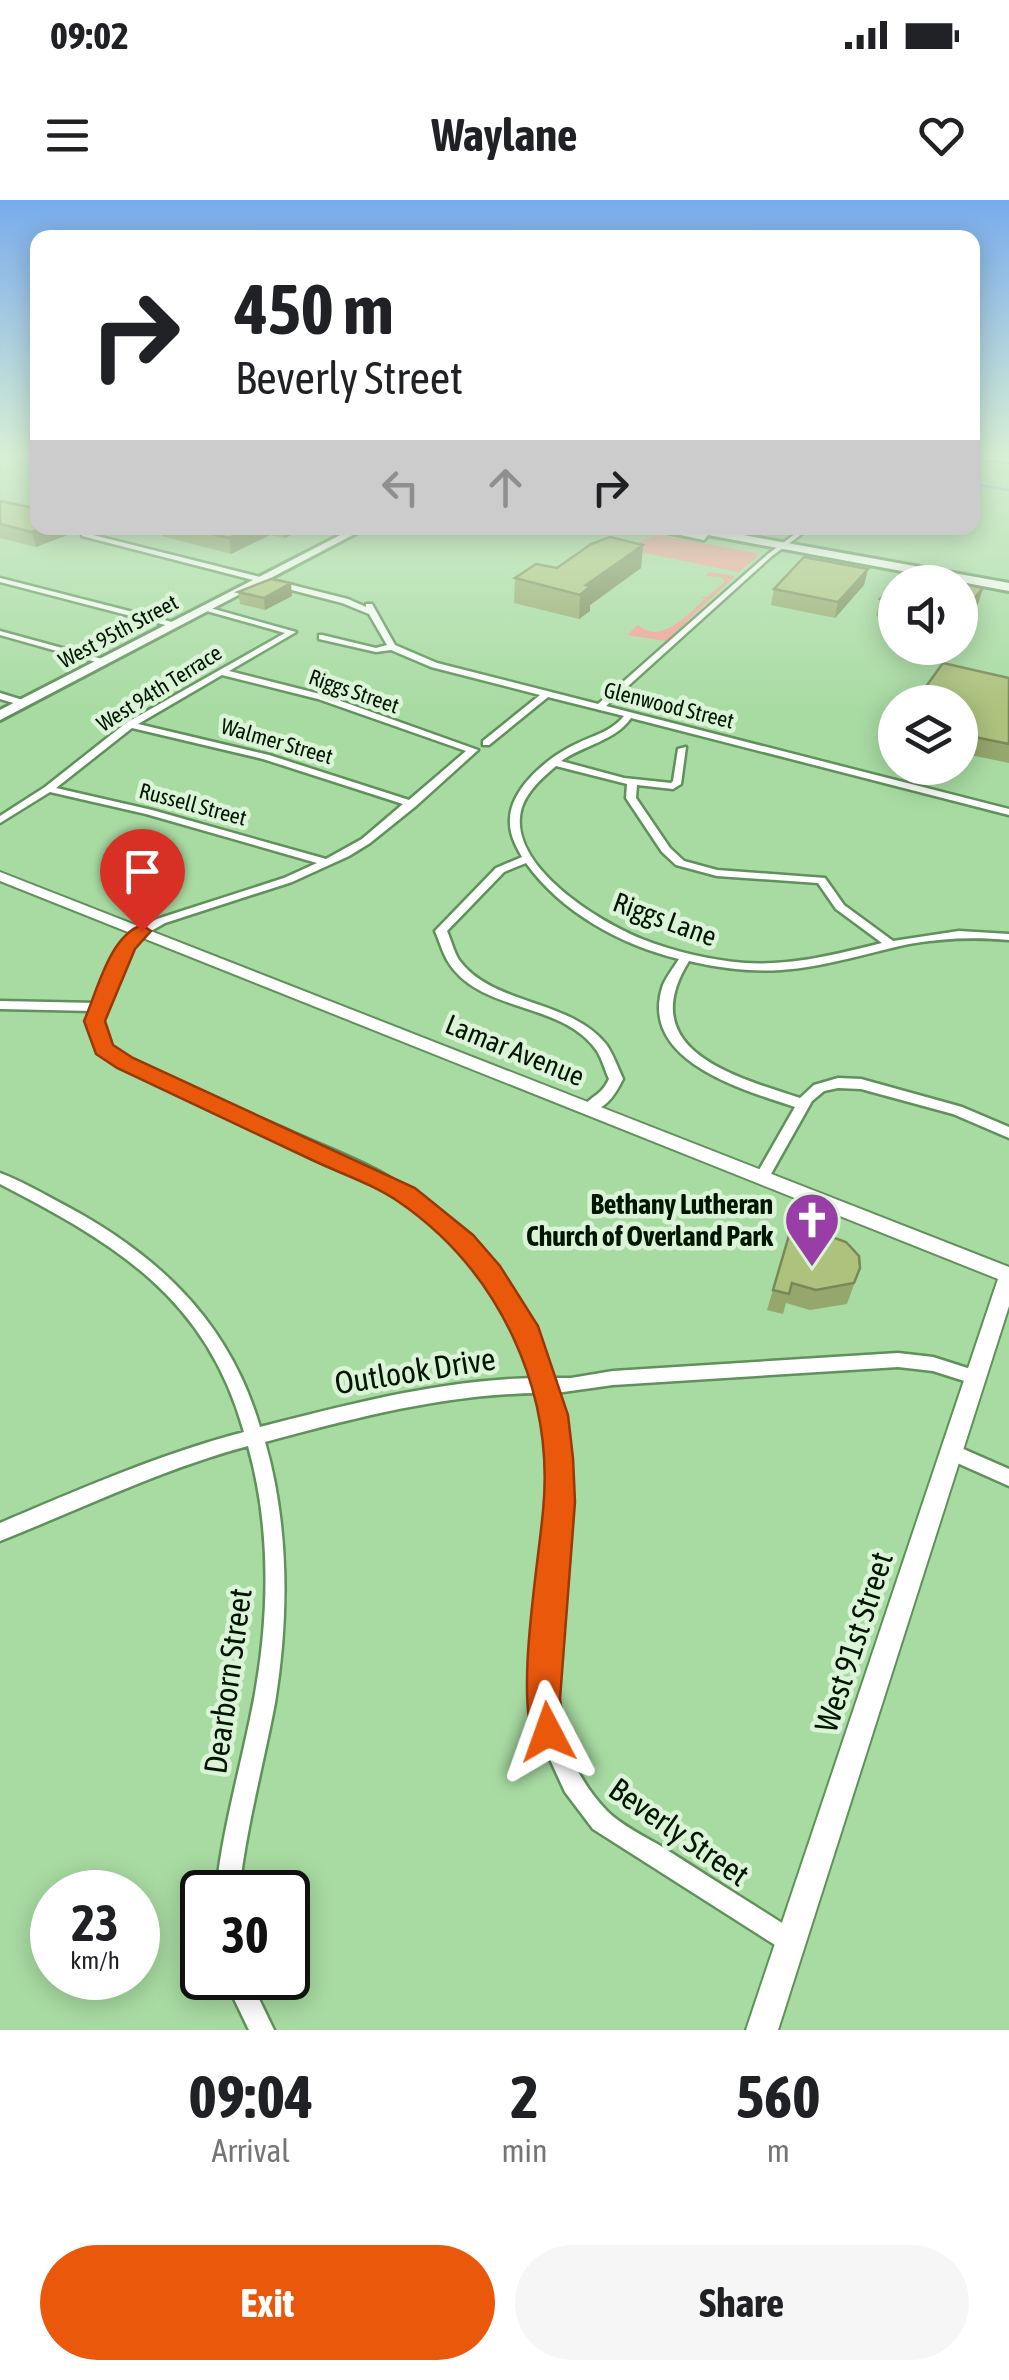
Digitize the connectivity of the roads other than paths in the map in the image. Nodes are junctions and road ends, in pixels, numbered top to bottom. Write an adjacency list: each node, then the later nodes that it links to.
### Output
1 (98, 538): 9 (street)
2 (332, 538): 9 (main road, West 95th Street)
3 (722, 538): 7 (main road)
4 (738, 538): 7 (main road)
5 (786, 538): 7 (street)
6 (792, 538): 7 (street)
7 (779, 547): 8 (main road); 12 (main road); 22 (street)
8 (878, 568)
9 (257, 578): 13 (main road, West 95th Street); 14 (main road, West 95th Street); 17 (street)
10 (0, 580): 14 (street)
11 (978, 588): 12 (main road)
12 (1009, 591)
13 (206, 608): 14 (main road, West 95th Street); 19 (street, West 94th Terrace)
14 (168, 624): 18 (main road, West 95th Street)
15 (0, 633): 18 (street)
16 (322, 637): 17 (street, Glenwood Street)
17 (392, 648): 20 (street, Glenwood Street)
18 (97, 660): 21 (main road, West 95th Street)
19 (221, 672): 25 (street, West 94th Terrace); 31 (street, Riggs Street)
20 (546, 694): 22 (street, Glenwood Street); 26 (street)
21 (9, 702): 23 (main road, West 95th Street)
22 (599, 708): 24 (street, Glenwood Street)
23 (0, 716)
24 (629, 716): 28 (street, Riggs Lane); 32 (street, Glenwood Street)
25 (129, 725): 30 (street, West 94th Terrace); 31 (street, Walmer Street)
26 (486, 743)
27 (683, 749): 29 (street)
28 (556, 764): 29 (street); 34 (street, Riggs Lane)
29 (632, 782): 39 (street, Riggs Lane)
30 (48, 790): 33 (street, West 94th Terrace); 35 (street, Russell Street)
31 (412, 804): 35 (street)
32 (1009, 812)
33 (0, 820)
34 (528, 858): 40 (street, Riggs Lane); 44 (street)
35 (326, 862): 37 (street)
36 (0, 876): 37 (street, Lamar Avenue)
37 (142, 931): 42 (street); 44 (street, Lamar Avenue)
38 (1009, 937): 39 (street, Riggs Lane)
39 (890, 944): 40 (street, Riggs Lane)
40 (687, 955): 43 (street)
41 (0, 1005): 42 (street)
42 (100, 1007): 50 (street, Beverly Street)
43 (802, 1104): 45 (street); 46 (street)
44 (589, 1108): 46 (street, Lamar Avenue)
45 (1009, 1133)
46 (762, 1177): 48 (street, Lamar Avenue)
47 (0, 1178): 51 (street, Dearborn Street)
48 (1009, 1275): 49 (street, West 91st Street)
49 (977, 1378): 50 (street, Outlook Drive); 52 (street, West 91st Street)
50 (545, 1384): 51 (street, Outlook Drive); 56 (street, Beverly Street)
51 (258, 1435): 54 (street, Outlook Drive); 55 (street, Dearborn Street)
52 (952, 1452): 53 (street); 56 (street, West 91st Street)
53 (1009, 1478)
54 (0, 1532)
55 (232, 1870)
56 (791, 1942): 59 (street, West 91st Street)
57 (247, 2000): 58 (street)
58 (262, 2030)
59 (762, 2030)

